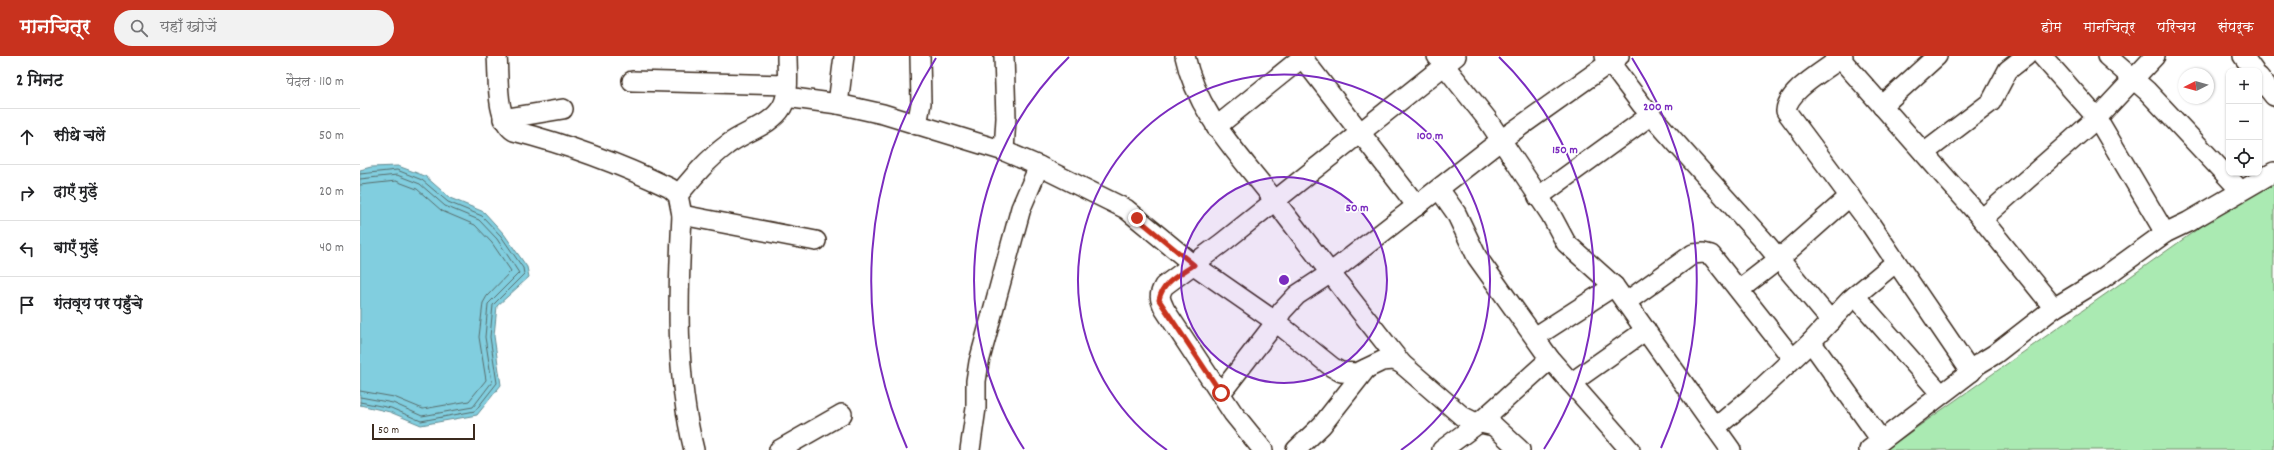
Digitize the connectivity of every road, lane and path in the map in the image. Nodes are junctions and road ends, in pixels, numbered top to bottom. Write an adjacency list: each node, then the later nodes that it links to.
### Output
1 (497, 56): 28 (street)
2 (787, 56): 21 (street)
3 (844, 56): 23 (street)
4 (920, 56): 29 (street)
5 (1004, 56): 33 (street)
6 (1185, 56): 30 (street)
7 (1302, 56): 30 (street); 31 (street)
8 (1937, 56): 24 (street)
9 (2026, 56): 34 (street)
10 (2042, 56): 27 (street)
11 (2107, 56): 18 (street)
12 (2155, 56): 18 (street)
13 (2243, 56): 17 (street)
14 (1841, 57): 24 (street); 40 (street)
15 (1611, 58): 26 (street); 32 (street)
16 (1446, 59): 31 (street); 32 (street)
17 (2252, 68)
18 (2133, 78): 27 (street); 38 (street)
19 (632, 81): 21 (street)
20 (2262, 81): 22 (street)
21 (786, 91): 23 (street); 39 (street)
22 (2274, 96)
23 (838, 104): 29 (street)
24 (1882, 106): 34 (street)
25 (563, 109): 28 (street)
26 (1651, 115): 41 (street); 48 (street)
27 (2097, 118): 45 (street); 46 (street)
28 (503, 119): 39 (street)
29 (918, 125): 33 (street)
30 (1216, 127): 42 (street)
31 (1359, 133): 42 (street); 43 (street)
32 (1501, 140): 37 (street); 41 (street)
33 (1004, 151): 35 (street)
34 (1924, 153): 45 (street)
35 (1039, 166): 50 (street); 76 (street)
36 (2274, 172): 38 (street)
37 (1439, 189): 43 (street); 60 (street)
38 (2240, 190): 46 (street)
39 (678, 195): 44 (street)
40 (1850, 196): 48 (street); 49 (street)
41 (1538, 197): 52 (street)
42 (1275, 201): 50 (street); 51 (street)
43 (1417, 206): 51 (street)
44 (682, 215): 47 (street); 74 (street)
45 (1982, 219): 56 (street)
46 (2165, 233): 56 (street)
47 (816, 241)
48 (1779, 259): 53 (street); 57 (street)
49 (1896, 262): 54 (street); 66 (street)
50 (1194, 265): 58 (street); 68 (street)
51 (1329, 274): 58 (street); 64 (street)
52 (1614, 286): 55 (street); 60 (street)
53 (1738, 290): 55 (street); 63 (street)
54 (1855, 296): 57 (street); 69 (street)
55 (1626, 302): 59 (street)
56 (2054, 308): 66 (street)
57 (1831, 321): 61 (street)
58 (1276, 322): 65 (street); 68 (street)
59 (1646, 330): 67 (street); 72 (street)
60 (1535, 337): 62 (street)
61 (1811, 342): 63 (street); 73 (street)
62 (1550, 358): 67 (street); 71 (street)
63 (1792, 358): 72 (street)
64 (1402, 364): 65 (street); 71 (street)
65 (1366, 369): 78 (street)
66 (1971, 372): 69 (street)
67 (1571, 384): 81 (street)
68 (1221, 393): 77 (street)
69 (1941, 394): 73 (street)
70 (842, 414): 75 (street)
71 (1480, 422): 79 (street); 80 (street)
72 (1715, 428): 82 (street)
73 (1875, 445)
74 (694, 450)
75 (779, 450)
76 (970, 450)
77 (1263, 450)
78 (1296, 450)
79 (1442, 450)
80 (1520, 450)
81 (1630, 450)
82 (1731, 450)

